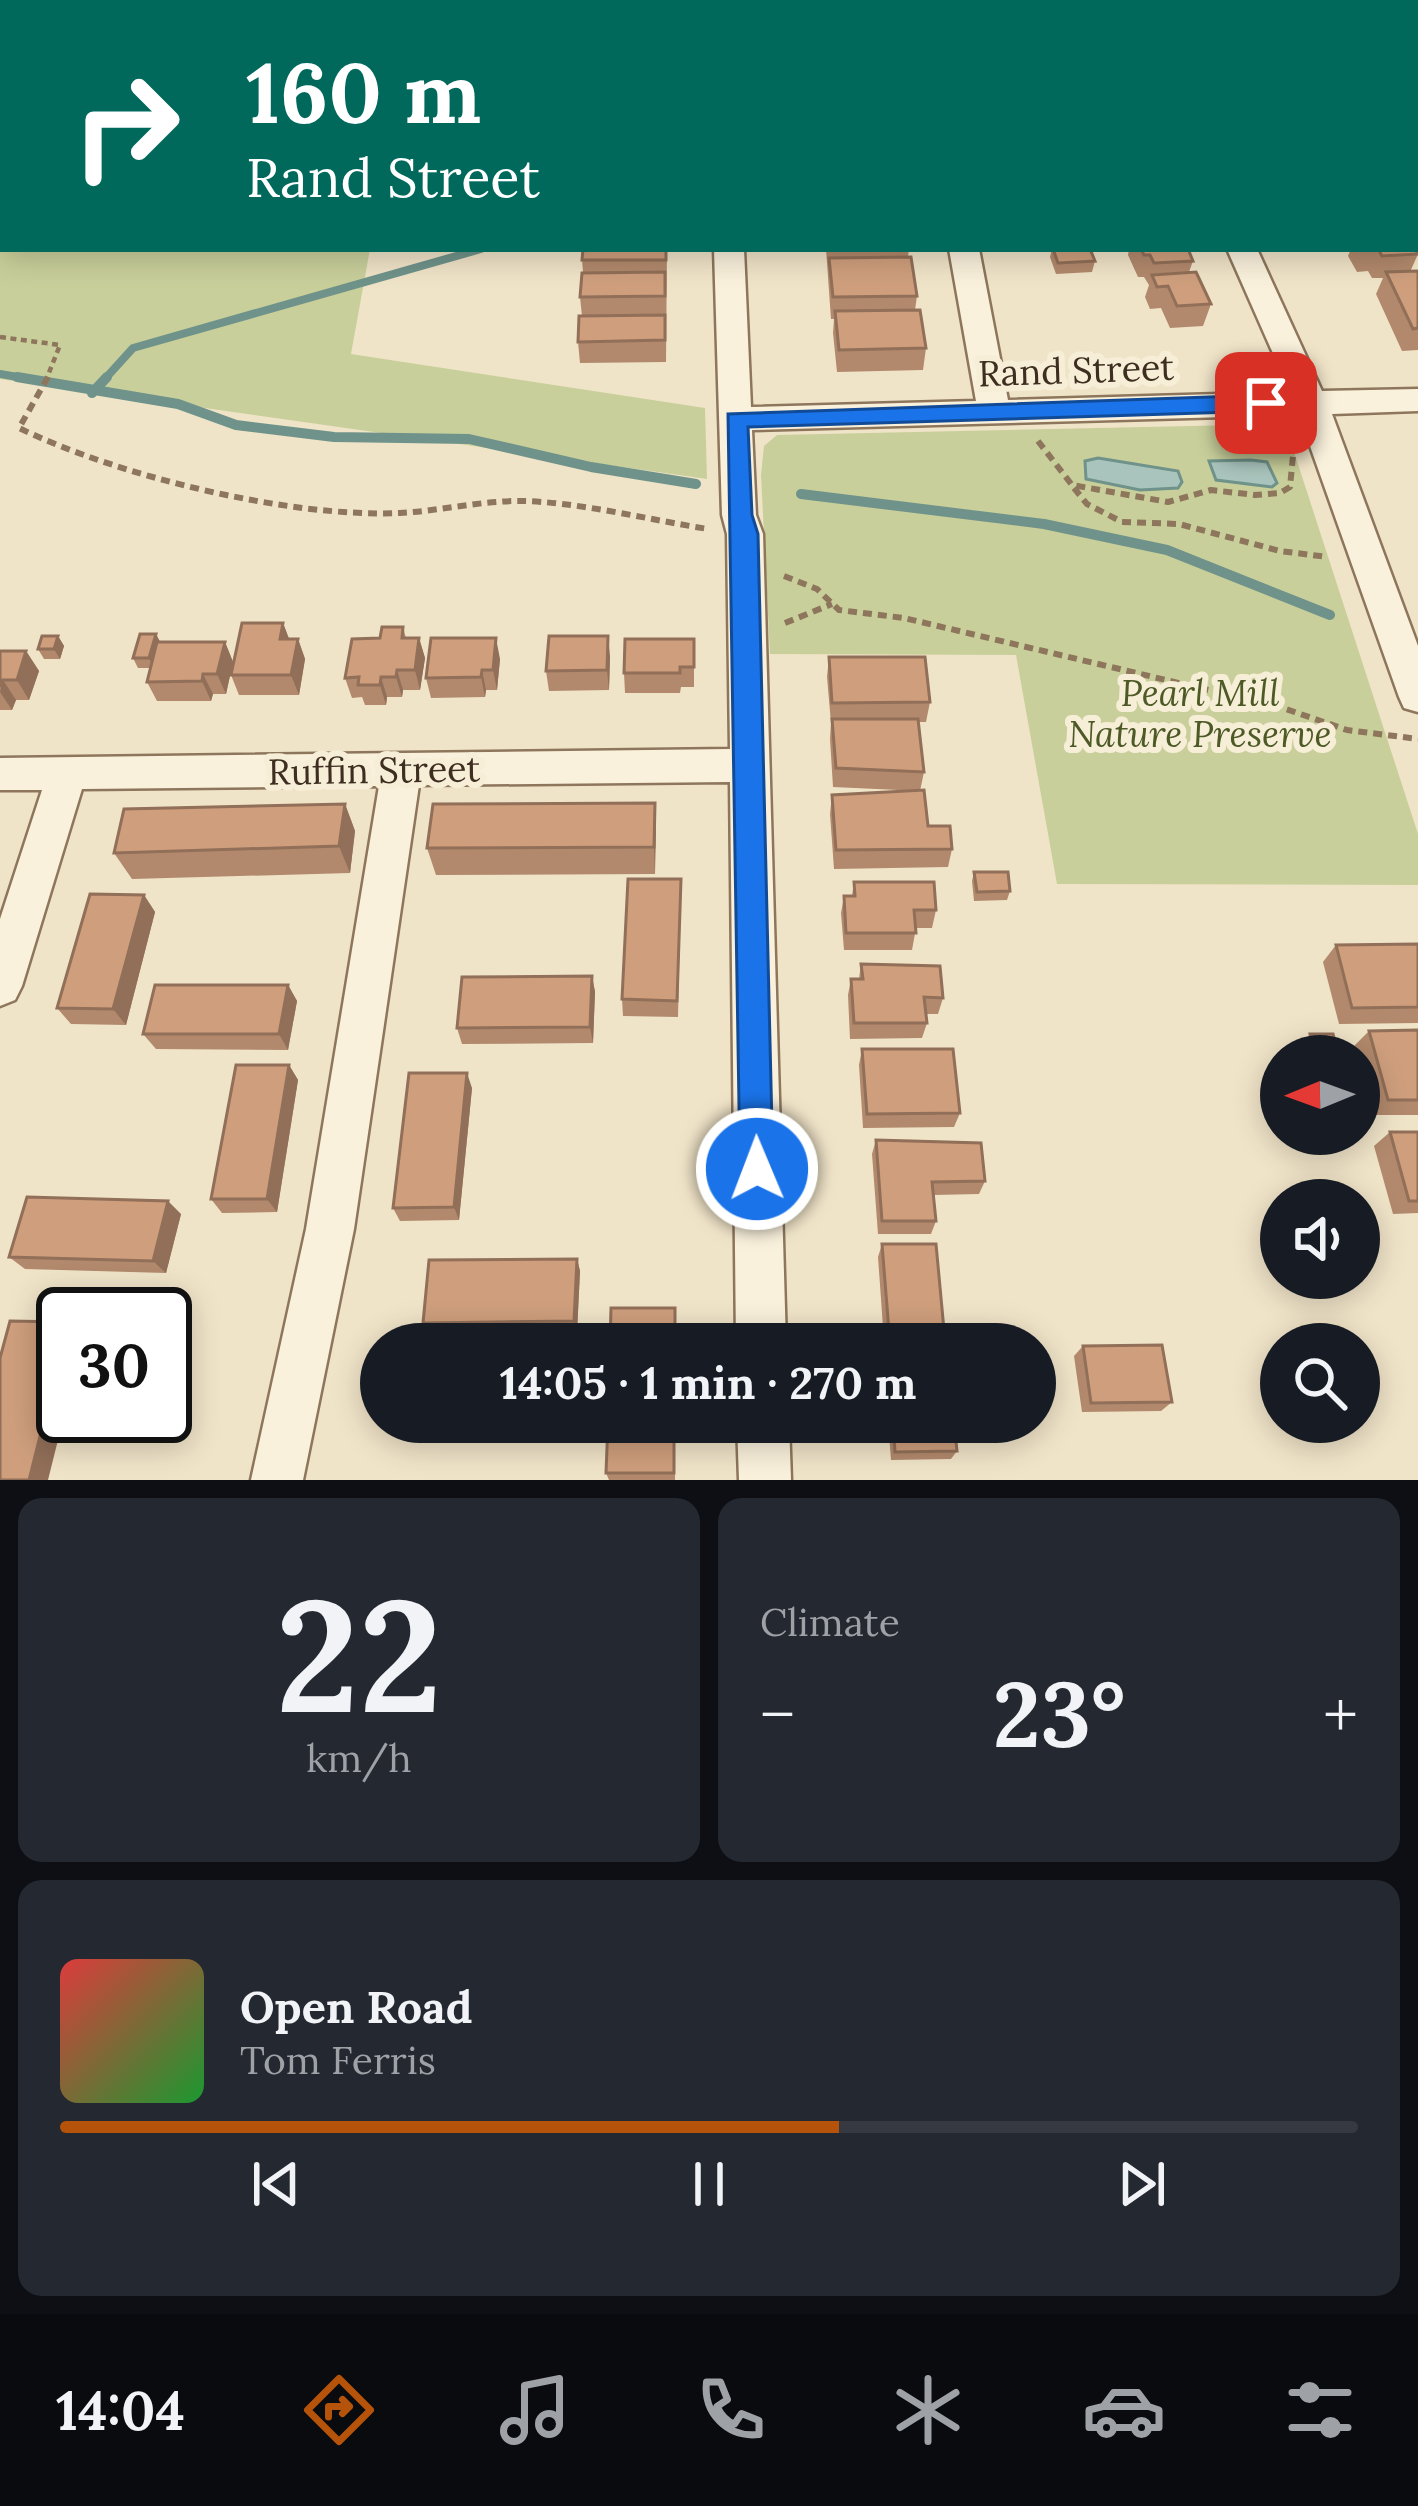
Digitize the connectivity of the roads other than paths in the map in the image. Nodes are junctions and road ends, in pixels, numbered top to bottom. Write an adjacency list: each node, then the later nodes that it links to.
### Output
1 (729, 252): 7 (street)
2 (965, 252): 6 (street)
3 (1243, 252): 5 (street)
4 (1418, 400): 5 (street, Rand Street)
5 (1311, 402): 6 (street, Rand Street); 8 (street)
6 (994, 412): 7 (street, Rand Street)
7 (736, 419): 9 (street)
8 (1418, 697)
9 (749, 766): 10 (street, Ruffin Street); 14 (street)
10 (402, 769): 11 (street, Ruffin Street); 16 (street)
11 (67, 773): 12 (street, Ruffin Street); 13 (street)
12 (0, 774)
13 (0, 986)
14 (761, 1323)
15 (764, 1443): 17 (street)
16 (277, 1480)
17 (765, 1480)

